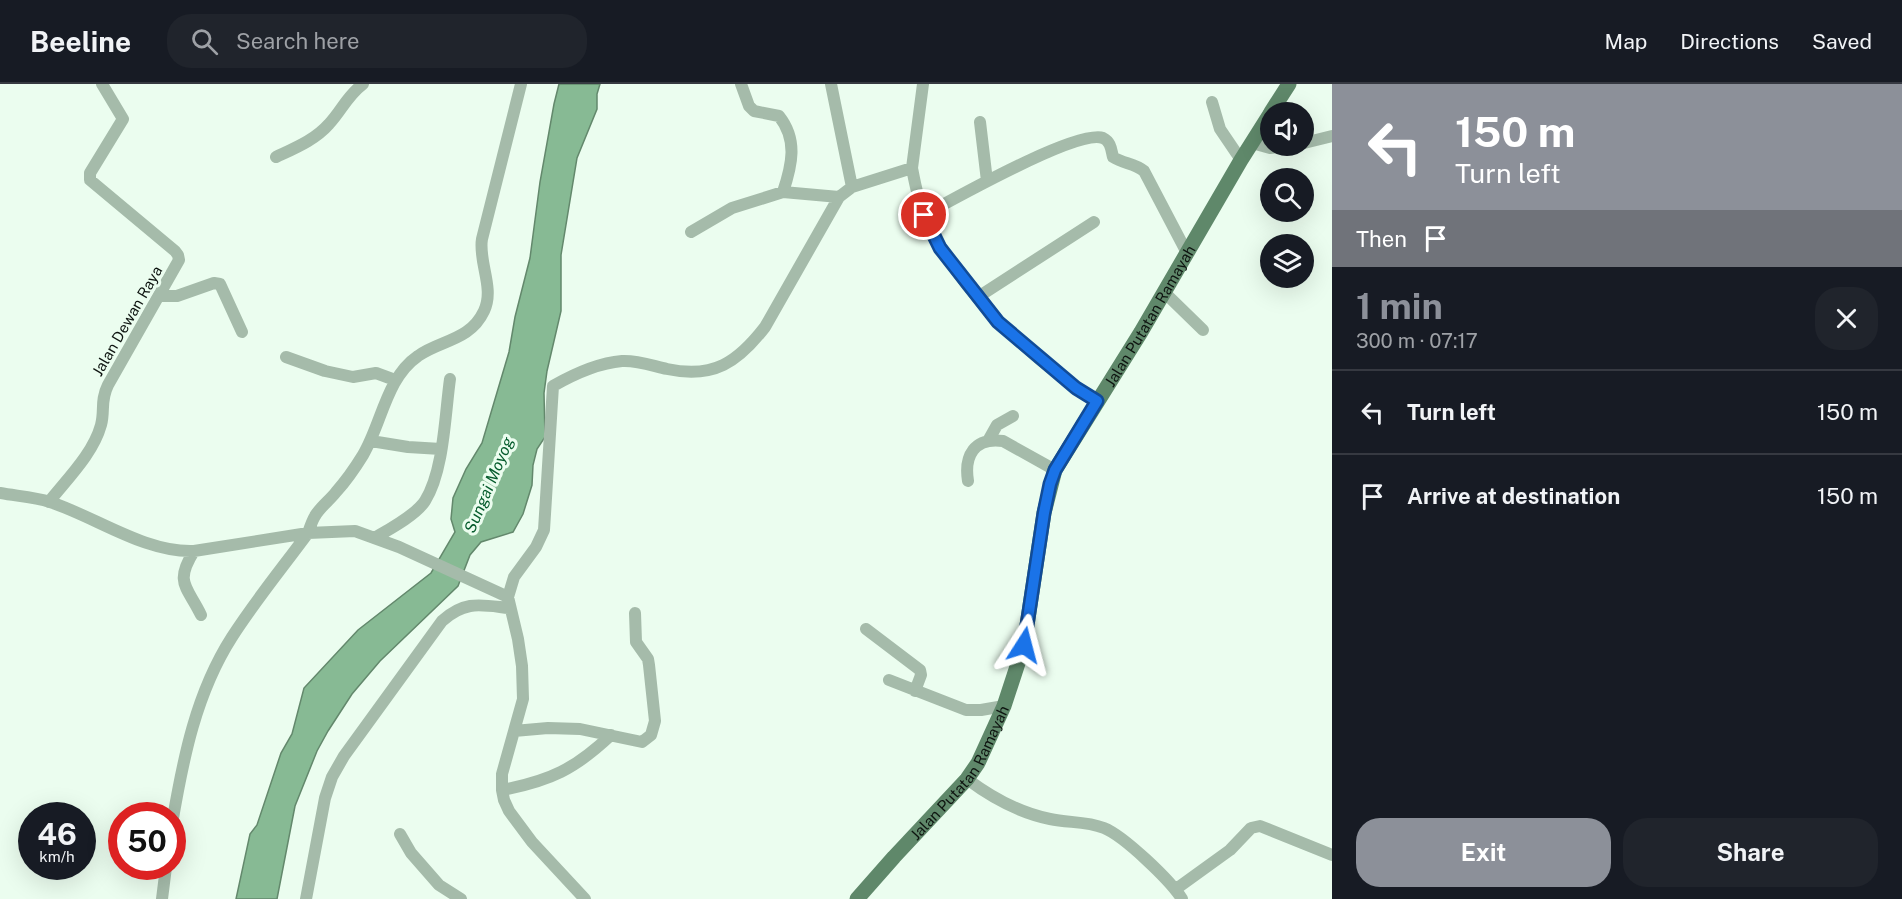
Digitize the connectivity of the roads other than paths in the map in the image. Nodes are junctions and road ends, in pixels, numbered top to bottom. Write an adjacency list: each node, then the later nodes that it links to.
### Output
1 (102, 84): 28 (street, Jalan Dewan Raya)
2 (363, 84): 16 (street)
3 (521, 84): 34 (street)
4 (741, 84): 21 (street)
5 (831, 84): 20 (street)
6 (923, 84): 18 (street)
7 (1287, 85): 9 (main road, Jalan Putatan Ramayah)
8 (1212, 102): 17 (street)
9 (1277, 102)
10 (980, 122): 19 (street)
11 (1260, 130): 14 (main road, Jalan Putatan Ramayah)
12 (1332, 136): 13 (street)
13 (1314, 140)
14 (1252, 142): 15 (street); 17 (main road, Jalan Putatan Ramayah)
15 (1260, 145)
16 (276, 157)
17 (1241, 160): 26 (main road, Jalan Putatan Ramayah)
18 (912, 168): 20 (street); 23 (street)
19 (987, 181): 23 (street); 26 (street)
20 (852, 187): 22 (street)
21 (783, 192): 22 (street); 25 (street)
22 (839, 197): 47 (street)
23 (924, 215): 29 (street)
24 (1094, 222): 29 (street)
25 (691, 232)
26 (1187, 253): 27 (main road, Jalan Putatan Ramayah)
27 (1164, 292): 30 (street); 35 (main road, Jalan Putatan Ramayah)
28 (159, 296): 31 (street); 43 (street, Jalan Dewan Raya)
29 (978, 297): 35 (street)
30 (1203, 330)
31 (242, 332)
32 (286, 357): 34 (street)
33 (450, 379): 39 (street)
34 (395, 380): 37 (street)
35 (1097, 401): 40 (main road, Jalan Putatan Ramayah)
36 (1013, 416): 38 (street)
37 (371, 441): 39 (street); 44 (street)
38 (988, 441): 40 (street); 41 (street)
39 (441, 449): 45 (street)
40 (1055, 470): 53 (main road, Jalan Putatan Ramayah)
41 (968, 481)
42 (0, 493): 43 (street)
43 (49, 502): 46 (street)
44 (308, 533): 45 (street); 46 (street); 58 (street)
45 (376, 537): 47 (street)
46 (194, 551): 49 (street)
47 (509, 603): 54 (street); 65 (street)
48 (634, 613): 55 (street)
49 (201, 615)
50 (866, 629): 52 (street)
51 (889, 680): 52 (street)
52 (915, 691): 53 (street)
53 (1004, 706): 56 (main road, Jalan Putatan Ramayah)
54 (514, 731): 55 (street); 57 (street)
55 (611, 735): 57 (street)
56 (967, 779): 62 (street); 67 (main road, Jalan Putatan Ramayah)
57 (501, 790): 63 (street)
58 (176, 802)
59 (400, 834): 66 (street)
60 (1332, 855): 62 (street)
61 (164, 880): 64 (street)
62 (1179, 894)
63 (581, 898)
64 (162, 899)
65 (306, 899)
66 (461, 899)
67 (857, 899)

